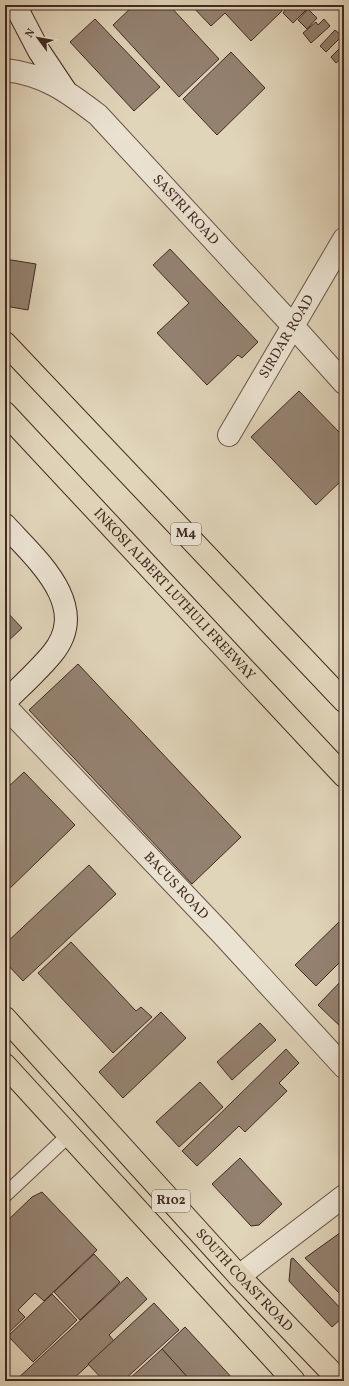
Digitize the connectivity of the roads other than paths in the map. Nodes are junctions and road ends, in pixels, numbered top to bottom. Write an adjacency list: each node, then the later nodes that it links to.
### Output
1 (14, 5): 3 (street)
2 (5, 70): 3 (street, SASTRI ROAD)
3 (65, 90): 5 (street, SASTRI ROAD)
4 (344, 239): 5 (street, SIRDAR ROAD)
5 (293, 326): 7 (street, SASTRI ROAD); 9 (street, SIRDAR ROAD)
6 (5, 343): 11 (highway, M4)
7 (344, 383)
8 (5, 413): 14 (highway, INKOSI ALBERT LUTHULI FREEWAY)
9 (229, 435)
10 (5, 525): 12 (street)
11 (344, 701)
12 (5, 702)
13 (5, 706): 17 (street, BACUS ROAD)
14 (344, 776)
15 (5, 1018): 21 (highway, SOUTH COAST ROAD / R102)
16 (5, 1065): 18 (highway, R102)
17 (344, 1067)
18 (70, 1134): 19 (lane); 22 (highway, R102)
19 (5, 1195)
20 (344, 1196): 21 (street)
21 (239, 1276): 23 (highway, SOUTH COAST ROAD / R102)
22 (294, 1381)
23 (340, 1381)

